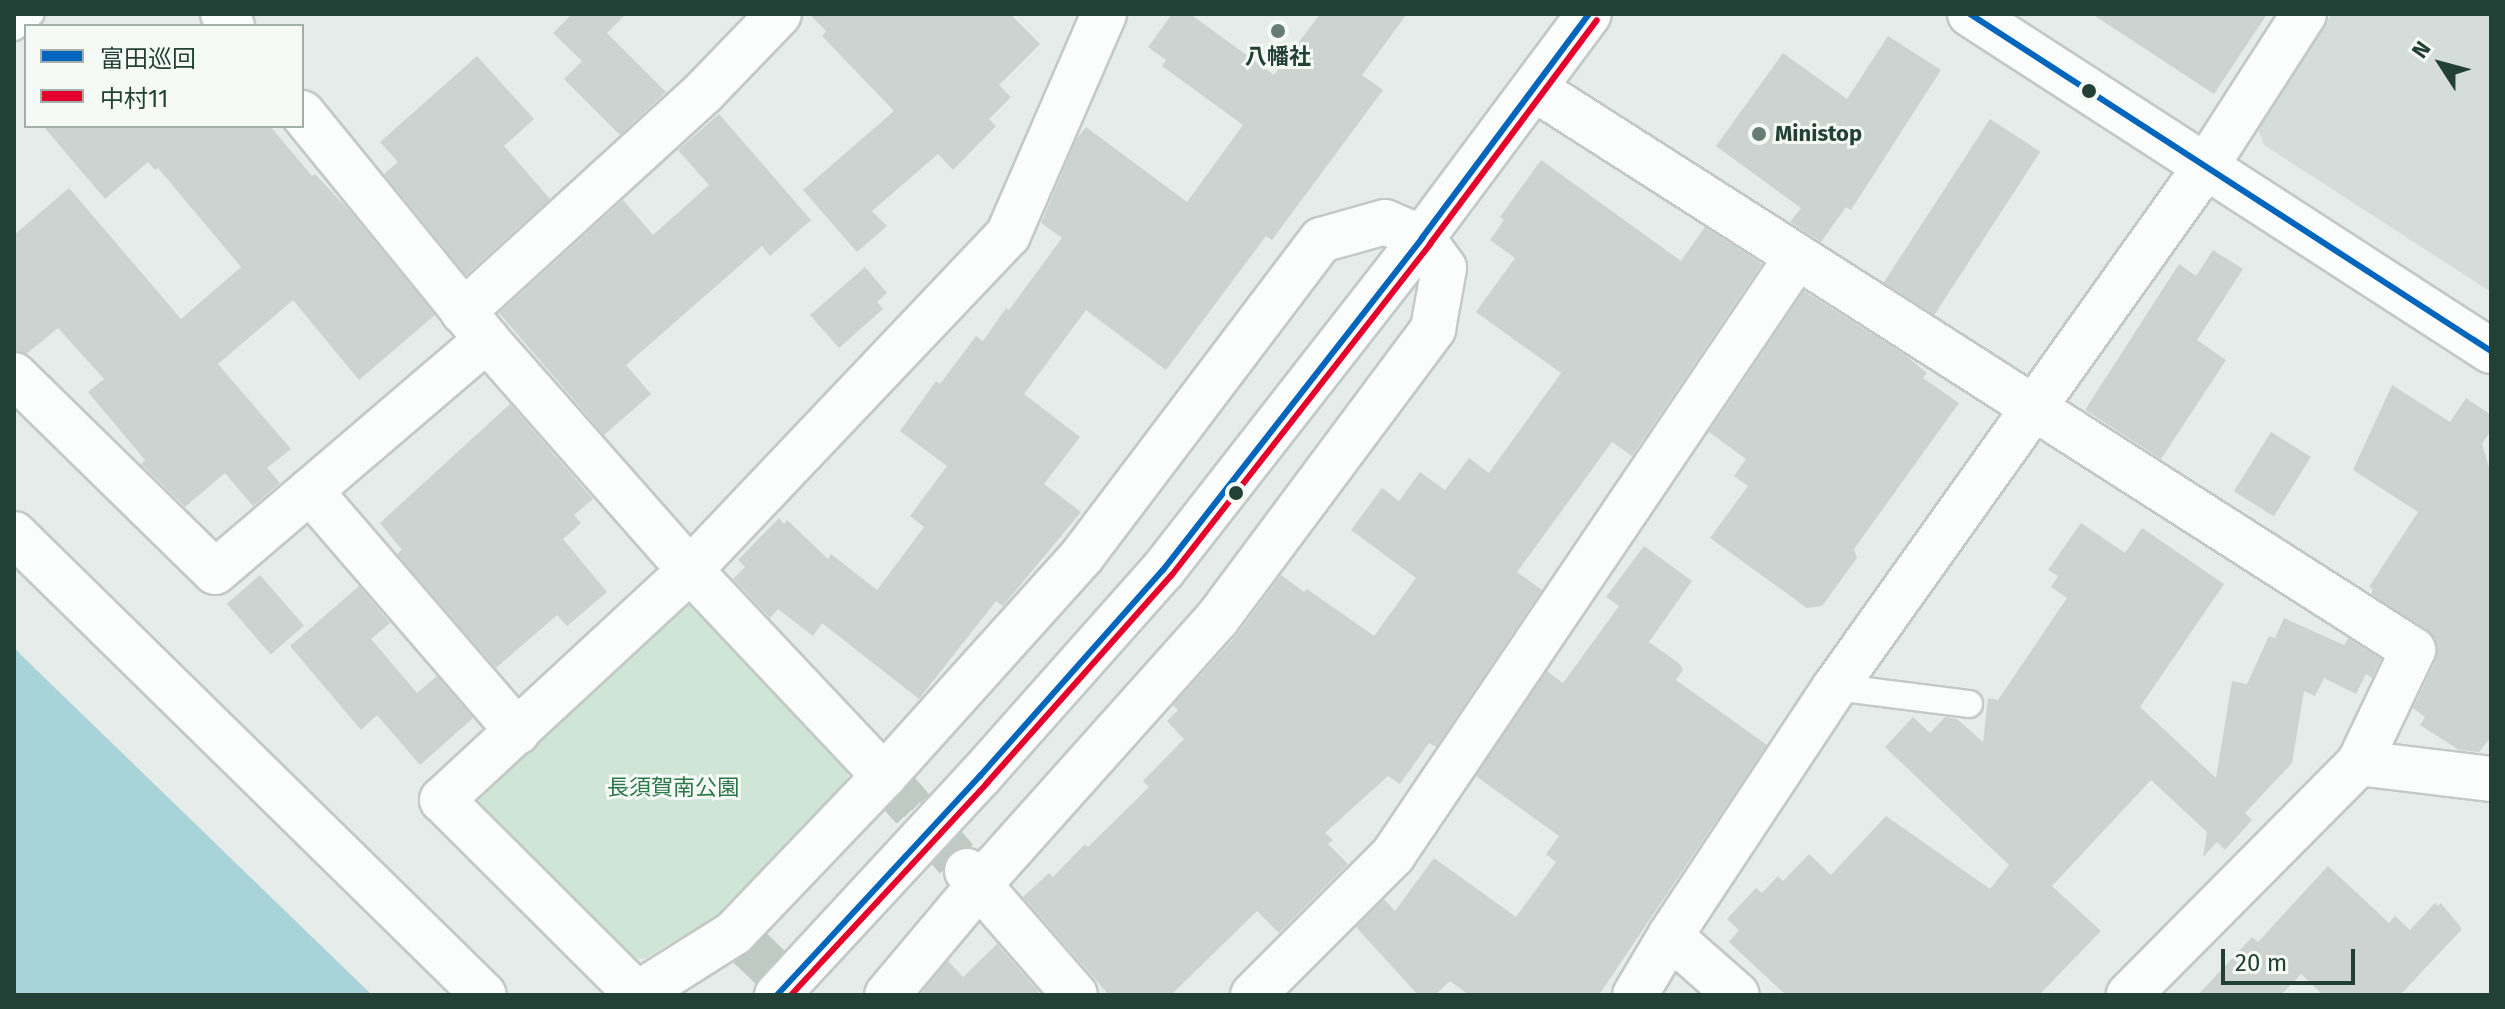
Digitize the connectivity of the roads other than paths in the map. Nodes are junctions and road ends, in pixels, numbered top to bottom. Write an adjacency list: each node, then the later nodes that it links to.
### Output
1 (30, 14): 7 (lane)
2 (779, 14): 13 (street)
3 (1104, 14): 19 (street)
4 (1589, 14): 8 (street)
5 (1970, 14): 10 (street)
6 (2304, 14): 10 (street)
7 (14, 27)
8 (1535, 89): 11 (street); 12 (street)
9 (304, 115): 13 (street)
10 (2206, 166): 14 (street); 16 (street)
11 (1422, 238): 24 (street); 26 (street); 29 (street)
12 (1797, 257): 16 (street); 32 (street)
13 (475, 326): 17 (street); 19 (street)
14 (2491, 351)
15 (14, 375): 17 (street)
16 (2036, 409): 20 (street); 23 (street)
17 (310, 491): 22 (street)
18 (14, 534): 28 (street)
19 (690, 570): 22 (street); 24 (street)
20 (1835, 687): 21 (lane); 27 (street)
21 (1969, 704)
22 (518, 732): 24 (street)
23 (2359, 763): 25 (street); 35 (street)
24 (884, 776)
25 (2491, 779)
26 (974, 877): 30 (street); 31 (street)
27 (1670, 936): 33 (street); 34 (street)
28 (484, 995)
29 (777, 995)
30 (887, 995)
31 (1075, 995)
32 (1253, 995)
33 (1635, 995)
34 (1737, 995)
35 (2129, 995)

